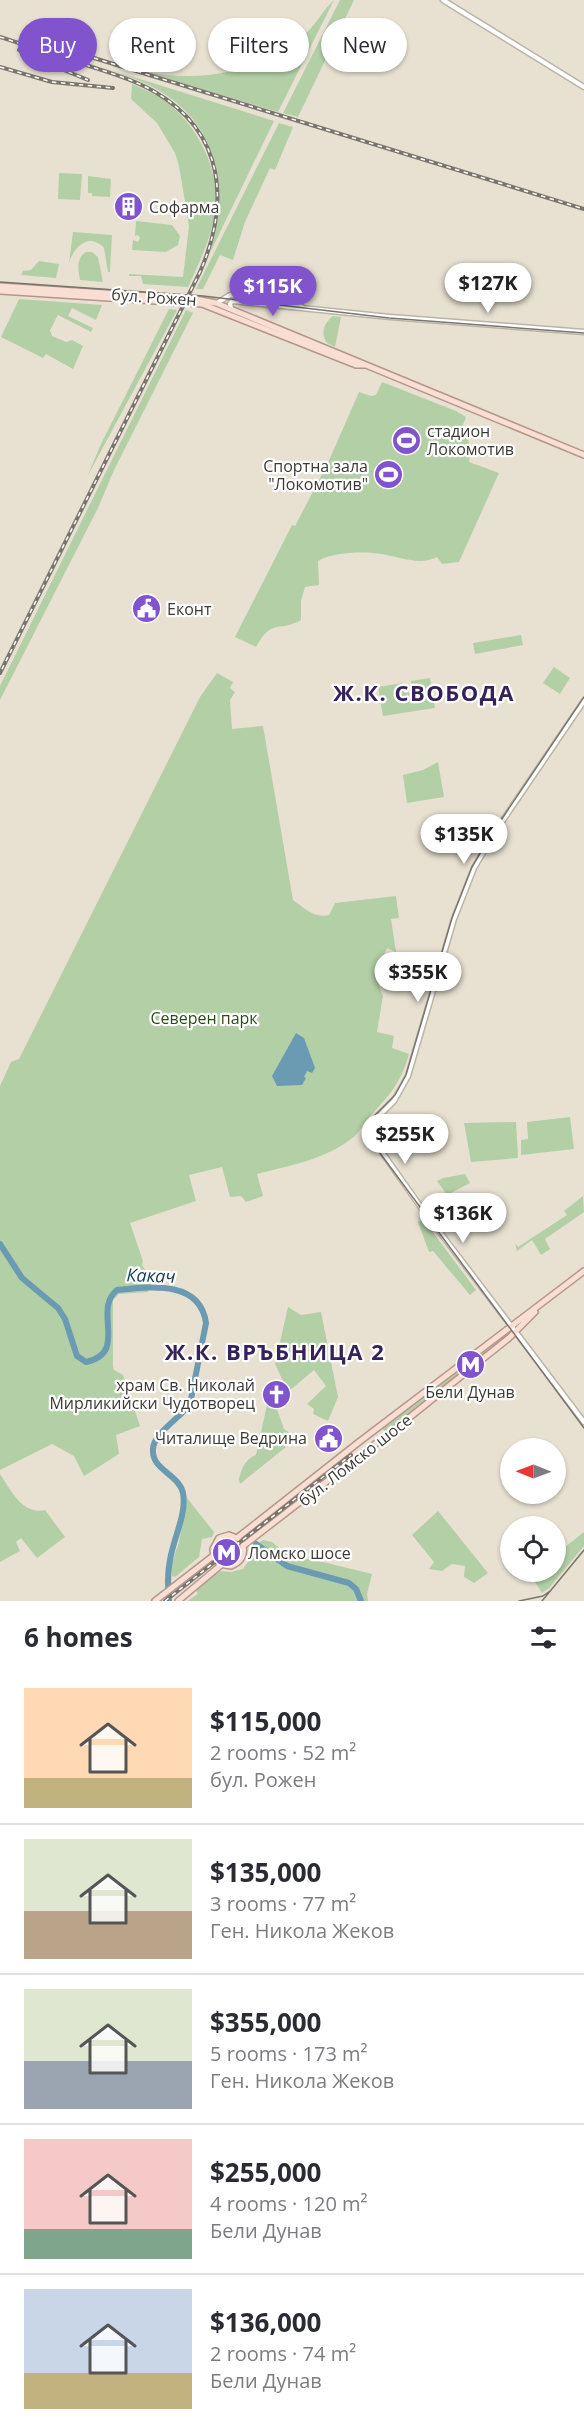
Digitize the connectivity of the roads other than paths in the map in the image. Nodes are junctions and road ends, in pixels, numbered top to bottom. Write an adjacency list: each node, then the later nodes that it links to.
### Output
1 (443, 0): 2 (street)
2 (584, 87)
3 (0, 286): 5 (main road, бул. Рожен)
4 (0, 291): 9 (main road, бул. Рожен)
5 (214, 303): 6 (street); 7 (main road, бул. Рожен)
6 (303, 307): 7 (street); 8 (street)
7 (232, 310): 9 (main road, бул. Рожен)
8 (584, 332)
9 (367, 366): 10 (main road, бул. Рожен)
10 (584, 455)
11 (584, 701): 13 (street)
12 (584, 1272): 13 (main road, бул. Ломско шосе)
13 (514, 1329): 14 (street); 15 (main road, бул. Ломско шосе); 15 (main road, бул. Ломско шосе)
14 (584, 1422)
15 (241, 1542): 16 (main road); 17 (main road)
16 (155, 1601)
17 (178, 1601)

